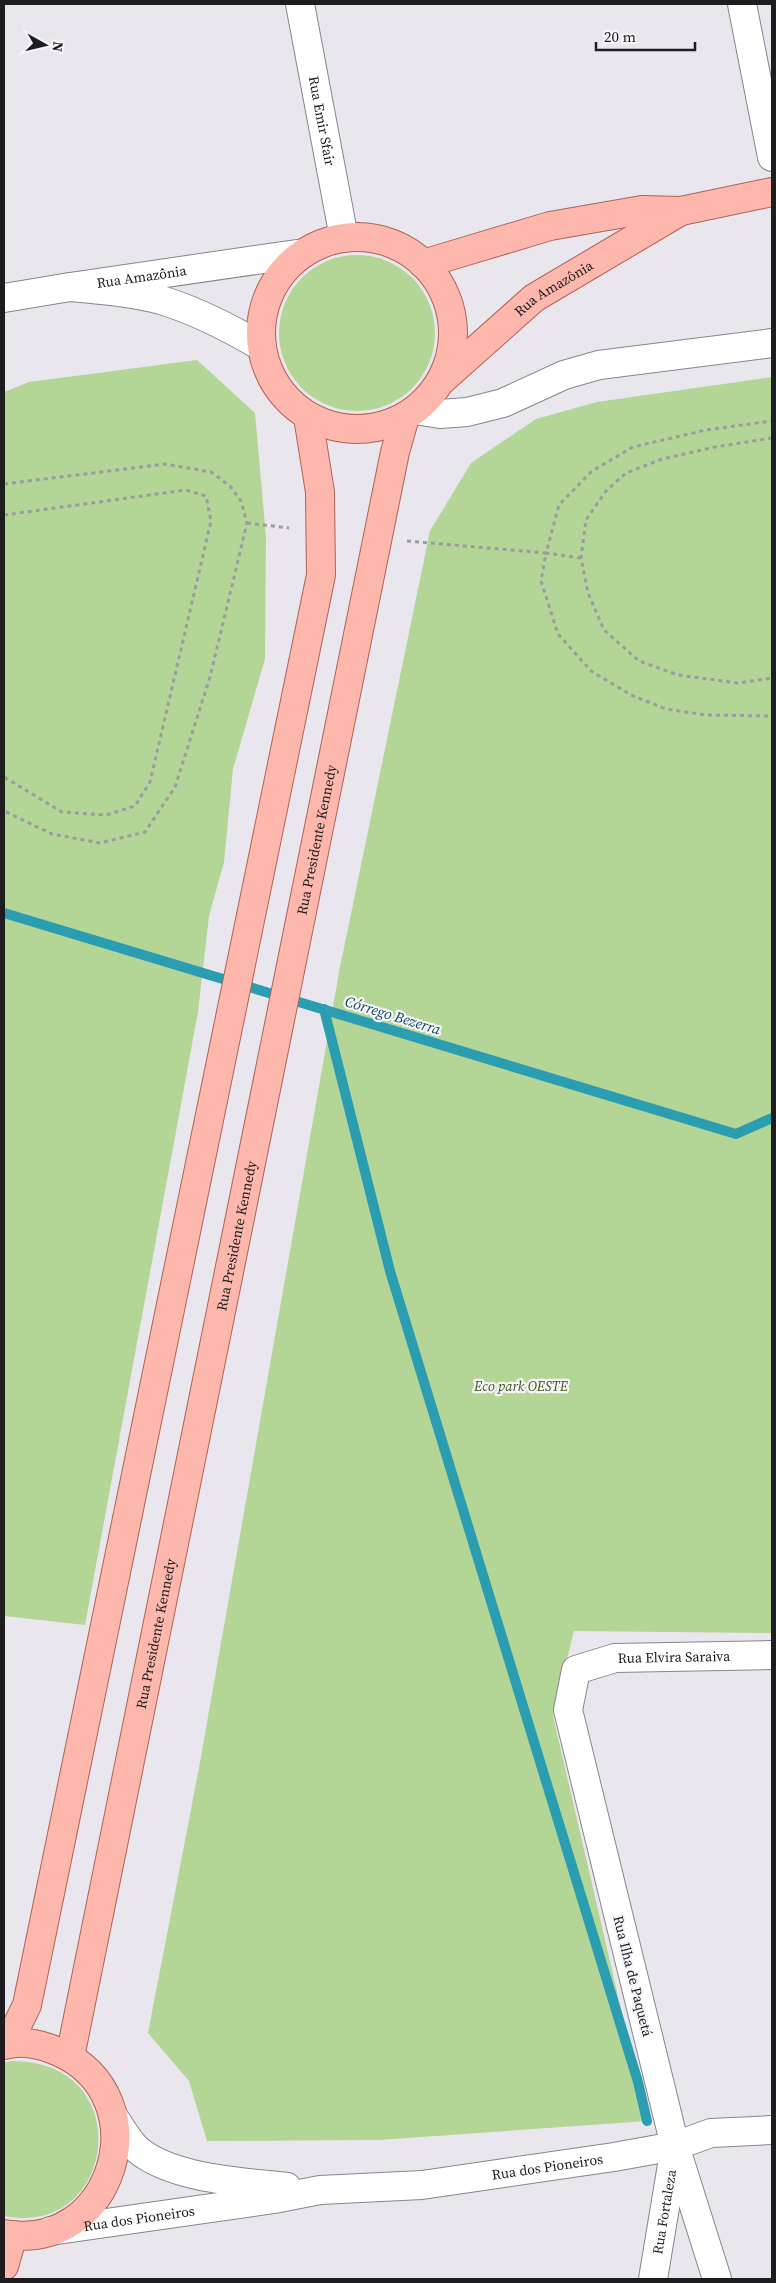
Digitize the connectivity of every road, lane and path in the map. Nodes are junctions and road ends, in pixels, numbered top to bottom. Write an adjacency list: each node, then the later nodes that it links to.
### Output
1 (300, 4): 6 (street, Rua Emir Sfair)
2 (742, 4): 3 (street)
3 (772, 157)
4 (772, 192): 5 (main road, Rua Amazônia)
5 (681, 211): 8 (main road, Rua Amazônia); 13 (main road, Rua Amazônia)
6 (344, 238): 7 (main road); 8 (main road)
7 (304, 253): 9 (street, Rua Amazônia); 12 (main road)
8 (423, 264): 13 (main road)
9 (70, 287): 10 (street, Rua Amazônia); 12 (street, Rua Amazônia)
10 (4, 298)
11 (772, 343): 14 (street)
12 (262, 347): 15 (main road)
13 (439, 382): 14 (main road)
14 (410, 413): 15 (main road); 32 (main road, Rua Presidente Kennedy)
15 (308, 416): 31 (main road)
16 (772, 421): 23 (path)
17 (772, 438): 24 (path)
18 (4, 484): 20 (path)
19 (4, 515): 27 (path)
20 (246, 523): 21 (path); 28 (path)
21 (292, 528)
22 (420, 542): 23 (path)
23 (546, 553): 24 (path); 26 (path)
24 (581, 558): 25 (path)
25 (772, 678)
26 (772, 716)
27 (4, 778)
28 (4, 811)
29 (772, 1655): 30 (street, Rua Elvira Saraiva)
30 (576, 1670): 35 (street, Rua Ilha de Paquetá)
31 (6, 2045): 32 (main road)
32 (70, 2057): 33 (main road)
33 (113, 2116): 36 (street, Rua dos Pioneiros); 37 (main road)
34 (772, 2130): 35 (street, Rua dos Pioneiros)
35 (675, 2146): 36 (street, Rua dos Pioneiros); 40 (street, Rua Fortaleza); 41 (street, Rua Ilha de Paquetá)
36 (320, 2190): 37 (street, Rua dos Pioneiros)
37 (46, 2232): 38 (main road)
38 (8, 2235): 39 (main road)
39 (4, 2266)
40 (653, 2279)
41 (717, 2279)

